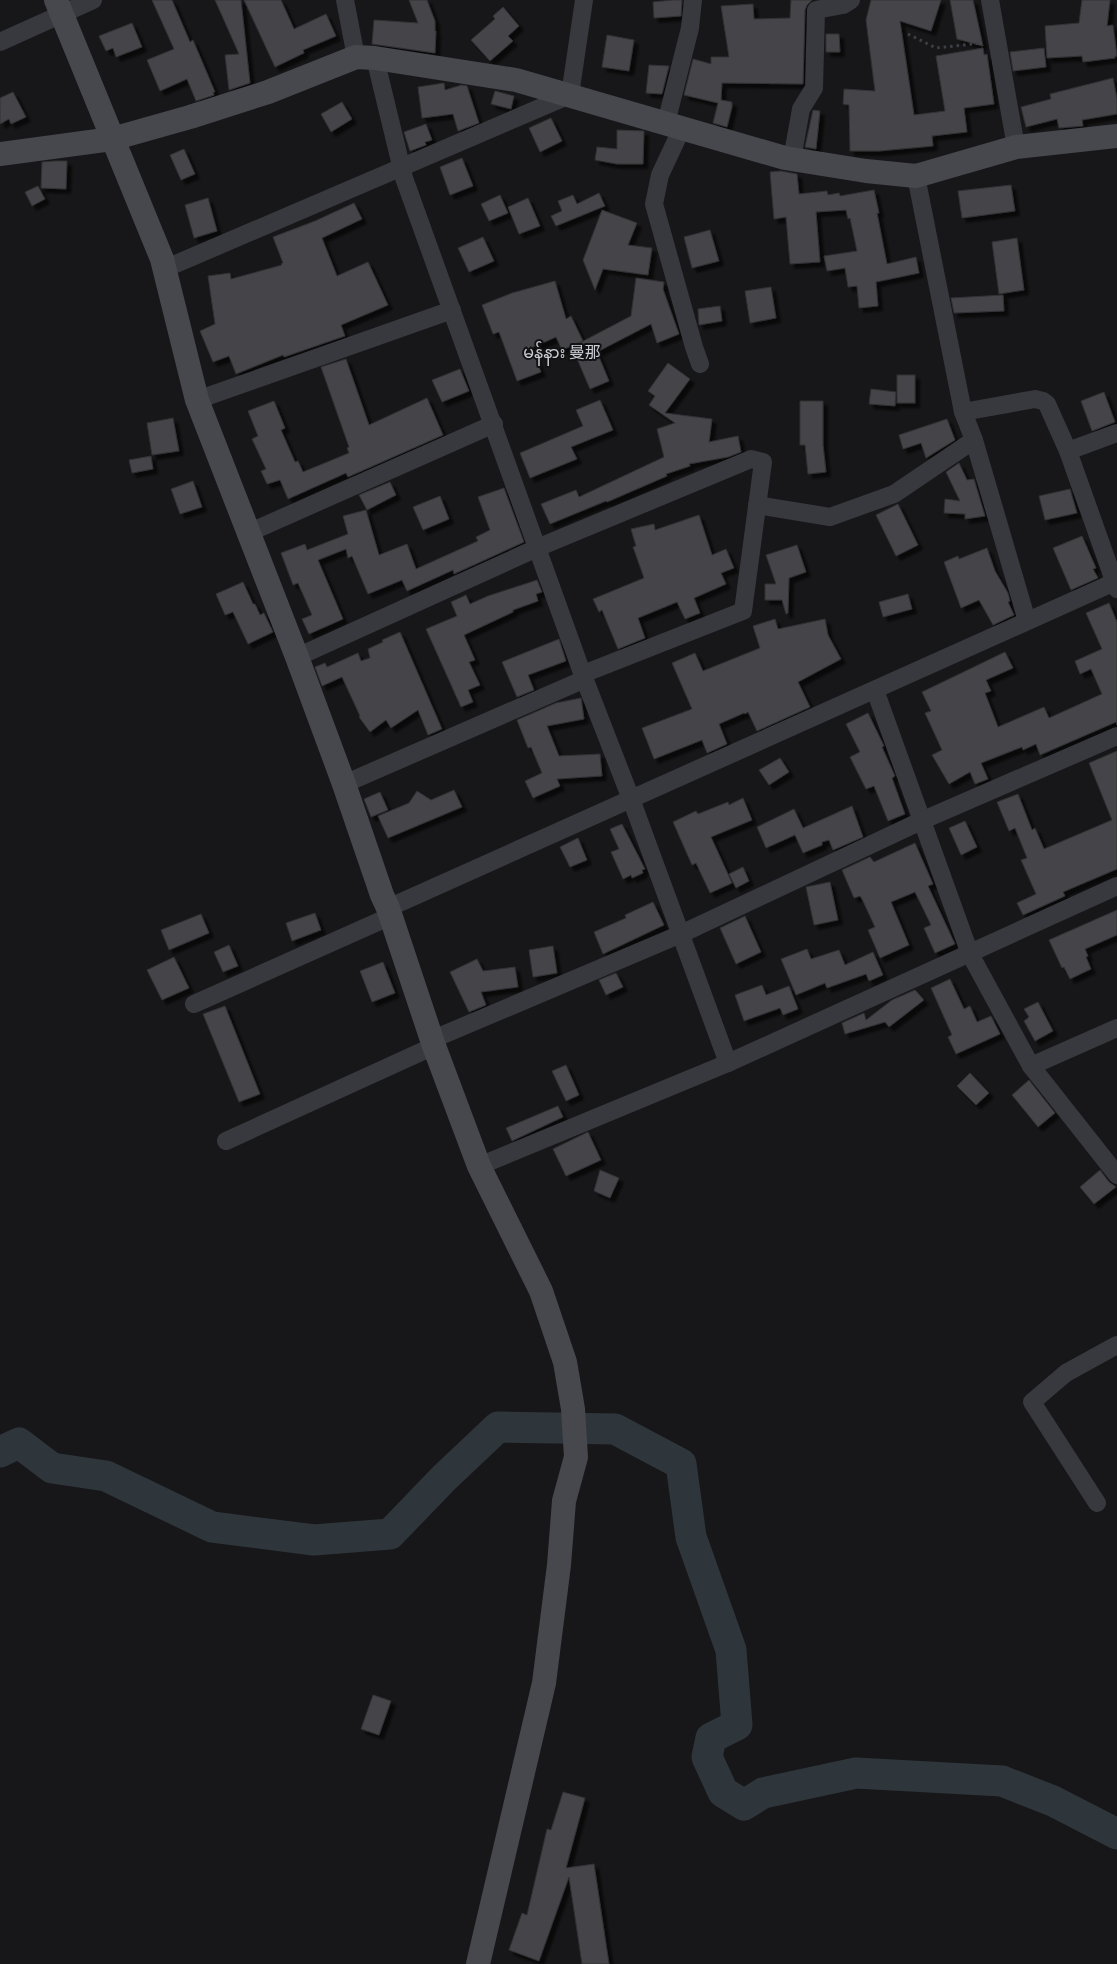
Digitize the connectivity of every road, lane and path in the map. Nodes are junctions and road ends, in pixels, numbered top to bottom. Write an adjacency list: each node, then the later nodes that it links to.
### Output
1 (93, 0): 7 (street)
2 (345, 0): 11 (street)
3 (584, 0): 12 (street)
4 (694, 0): 13 (street)
5 (851, 0): 18 (street)
6 (990, 0): 9 (street)
7 (58, 7): 10 (street); 15 (street)
8 (908, 34): 9 (path)
9 (998, 41): 16 (street)
10 (0, 42)
11 (366, 58): 12 (street); 15 (street); 19 (street)
12 (570, 95): 13 (street); 19 (street)
13 (674, 126): 18 (street); 23 (street)
14 (1117, 136): 16 (street)
15 (112, 139): 17 (street); 21 (street)
16 (1016, 147): 20 (street)
17 (0, 154)
18 (792, 159): 20 (street)
19 (402, 166): 21 (street); 22 (street)
20 (916, 176): 25 (street)
21 (164, 269): 24 (street)
22 (452, 310): 24 (street); 26 (street)
23 (700, 364)
24 (197, 400): 31 (street)
25 (963, 412): 28 (street); 29 (street)
26 (494, 424): 31 (street); 32 (street)
27 (1117, 433): 29 (street)
28 (974, 440): 30 (street); 34 (street)
29 (1068, 451): 33 (street)
30 (757, 505): 32 (street); 36 (street)
31 (248, 533): 35 (street)
32 (537, 548): 35 (street); 36 (street)
33 (1116, 584): 34 (street)
34 (1027, 621): 37 (street)
35 (297, 657): 39 (street)
36 (584, 677): 39 (street); 40 (street)
37 (875, 690): 40 (street); 41 (street)
38 (1117, 736): 41 (street)
39 (344, 784): 43 (street)
40 (632, 799): 43 (street); 44 (street)
41 (921, 821): 44 (street); 45 (street)
42 (1117, 886): 45 (street)
43 (390, 912): 46 (street); 48 (street)
44 (681, 934): 48 (street); 49 (street)
45 (970, 954): 49 (street); 50 (street)
46 (194, 1004)
47 (1117, 1028): 50 (street)
48 (432, 1043): 51 (street); 52 (street)
49 (728, 1063): 52 (street)
50 (1031, 1066): 53 (street)
51 (226, 1141)
52 (479, 1166): 56 (street)
53 (1117, 1175)
54 (1117, 1345): 55 (street)
55 (1097, 1503)
56 (478, 1964)

